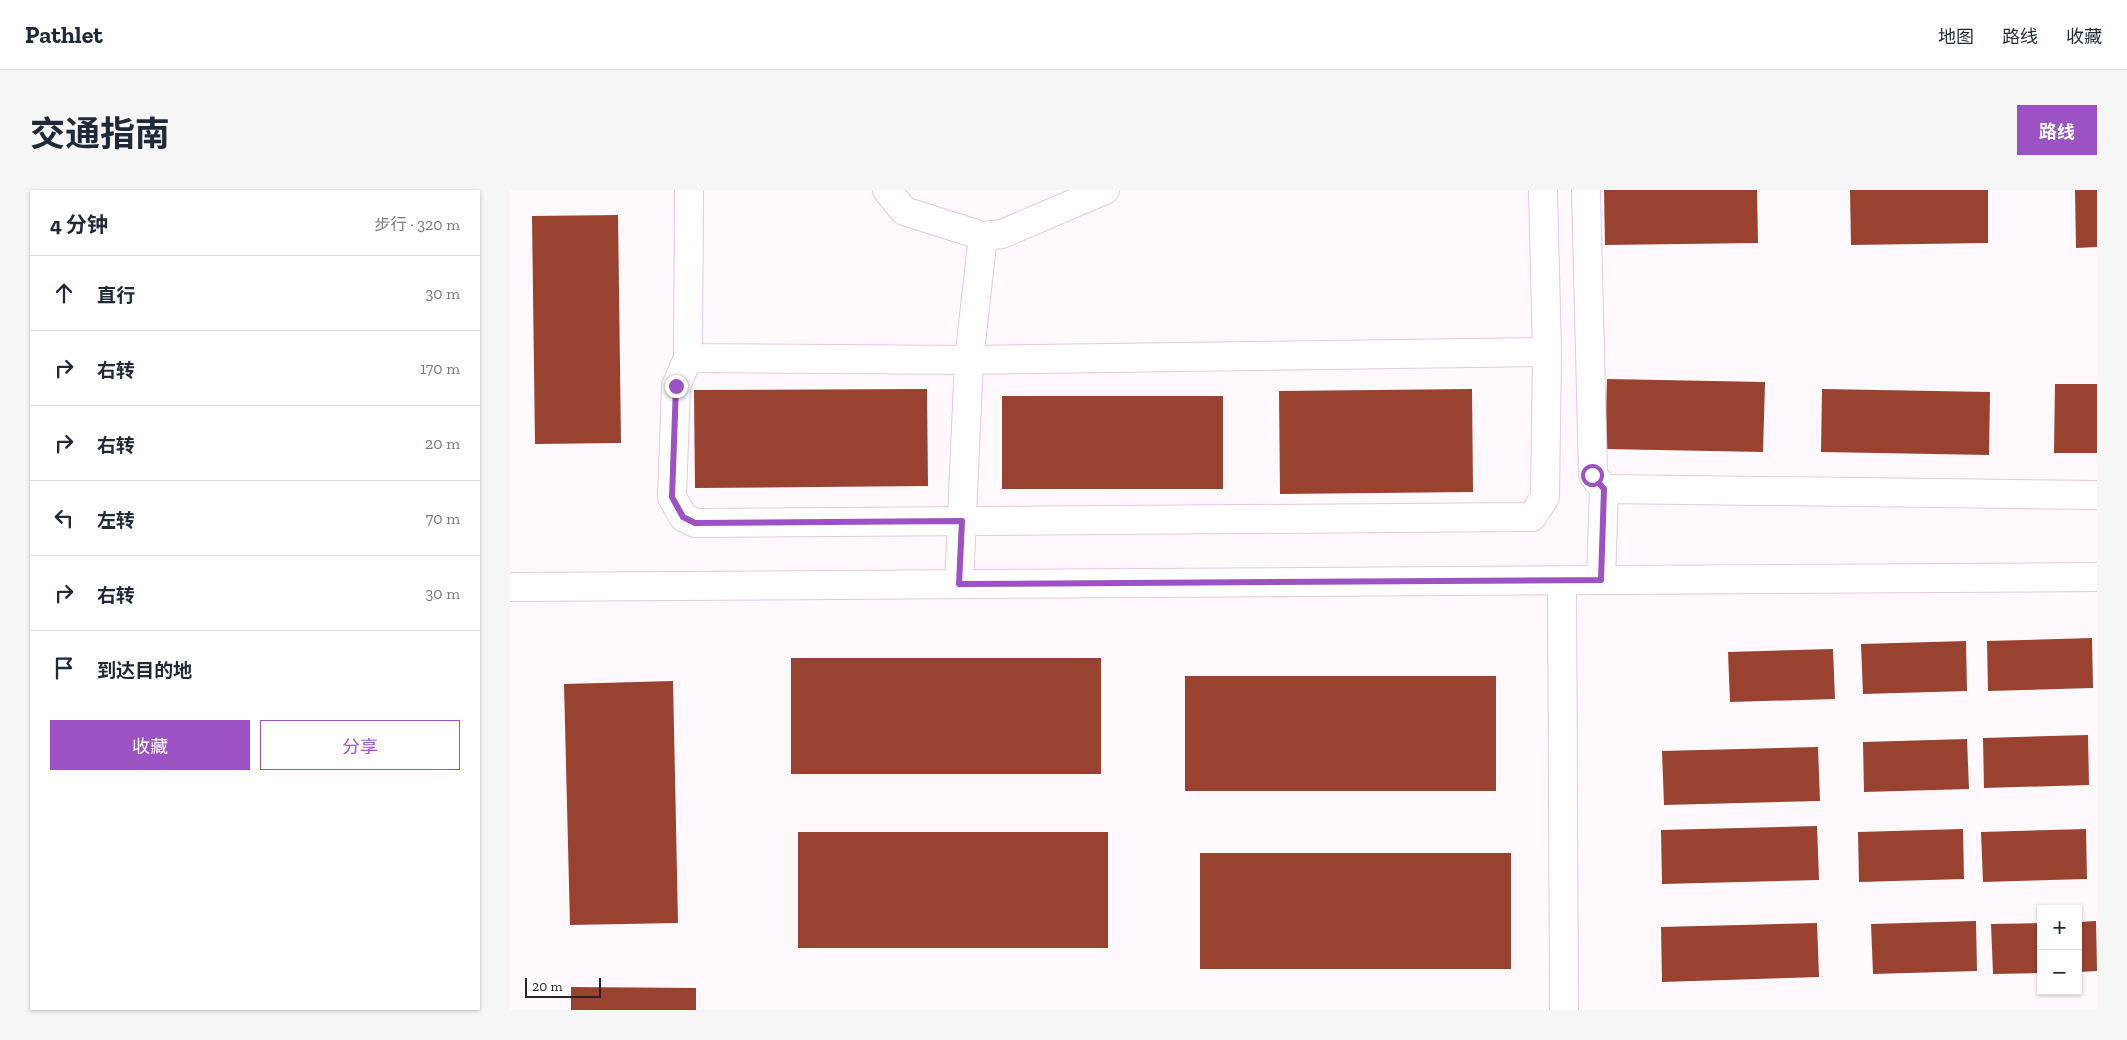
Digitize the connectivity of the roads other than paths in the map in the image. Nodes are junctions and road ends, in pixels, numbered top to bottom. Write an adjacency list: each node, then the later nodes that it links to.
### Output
1 (689, 190): 8 (street)
2 (887, 190): 6 (street)
3 (1105, 190): 6 (street)
4 (1543, 190): 7 (street)
5 (1586, 190): 10 (street)
6 (983, 236): 9 (street)
7 (1546, 352): 9 (street); 12 (street)
8 (688, 358): 9 (street); 12 (street)
9 (969, 360): 12 (street)
10 (1604, 489): 11 (street); 14 (street)
11 (2097, 495)
12 (962, 521): 16 (street)
13 (2097, 577): 14 (street)
14 (1601, 580): 15 (street)
15 (1562, 581): 16 (street); 18 (street)
16 (959, 584): 17 (street)
17 (510, 587)
18 (1564, 1010)

